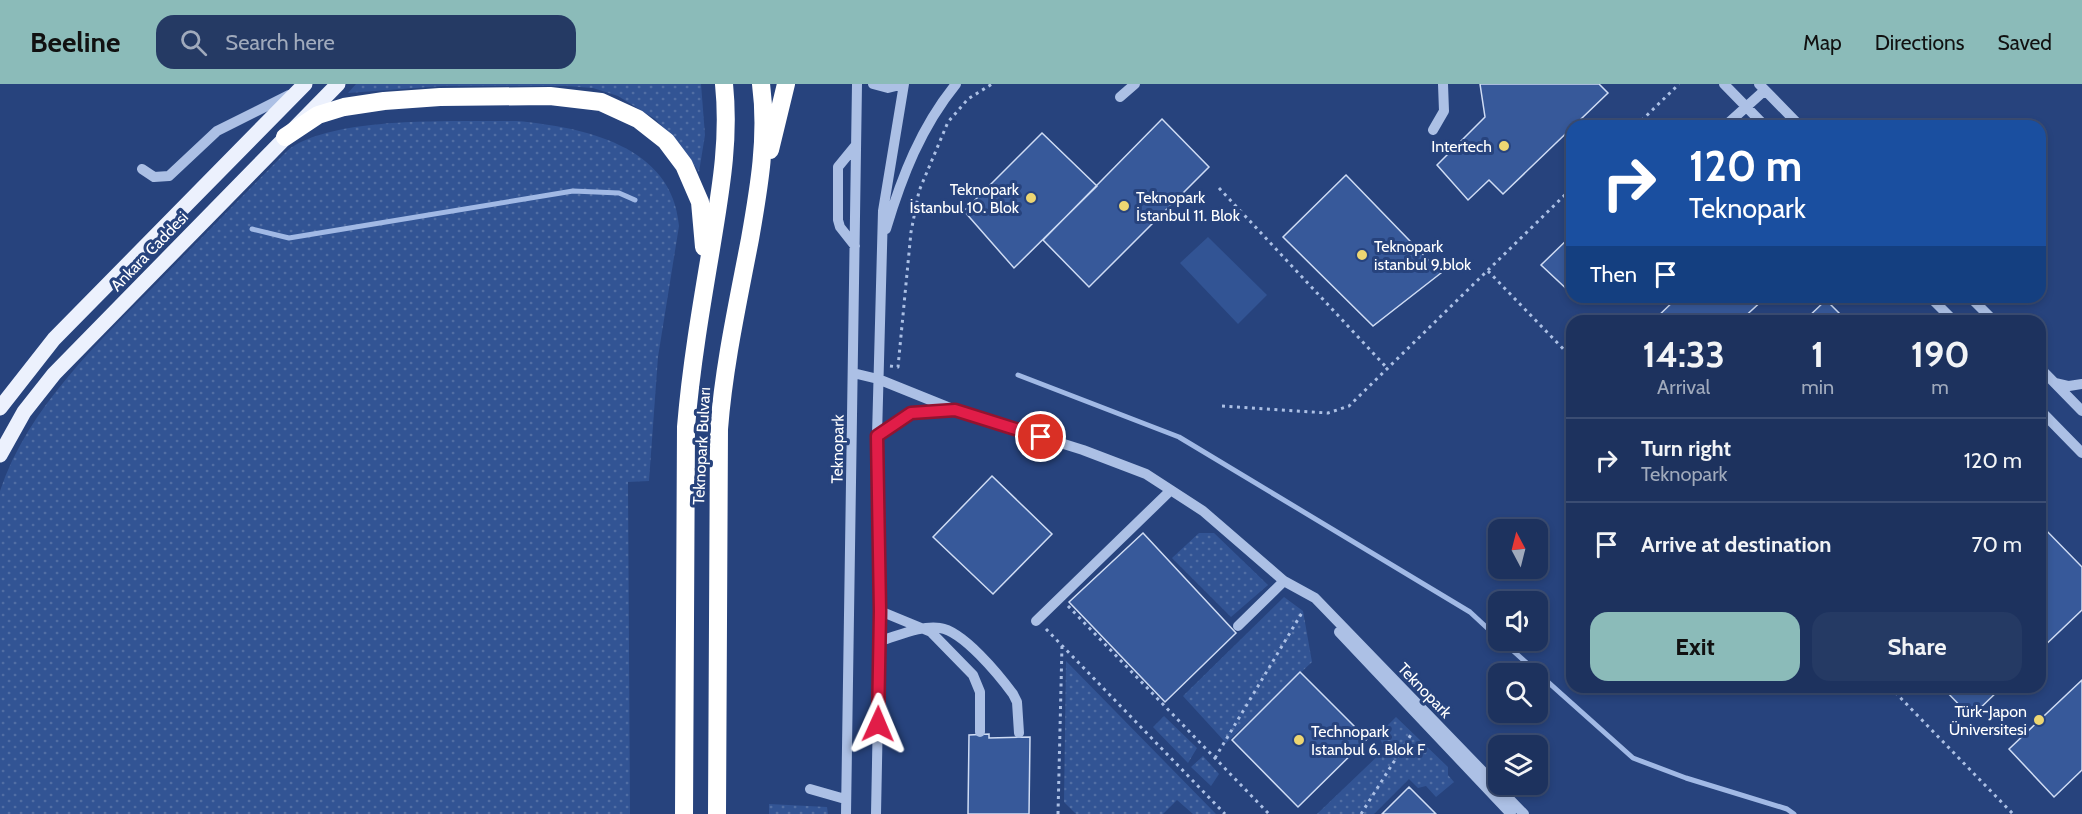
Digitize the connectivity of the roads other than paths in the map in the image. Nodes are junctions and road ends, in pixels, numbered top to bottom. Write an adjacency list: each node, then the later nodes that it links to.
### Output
1 (338, 84): 20 (main road, Ankara Caddesi)
2 (724, 84): 26 (highway, Teknopark Bulvarı)
3 (760, 84): 23 (highway, Teknopark Bulvarı)
4 (786, 84): 23 (highway)
5 (857, 84): 21 (street, Teknopark)
6 (873, 84): 7 (street)
7 (904, 84): 24 (street)
8 (956, 84): 24 (street)
9 (1136, 84): 14 (street)
10 (1443, 84): 19 (street)
11 (1724, 84): 15 (street)
12 (303, 87): 22 (street); 36 (main road, Ankara Caddesi)
13 (1762, 87): 15 (street); 18 (street)
14 (1120, 97)
15 (1745, 106): 16 (street); 17 (street)
16 (1731, 120)
17 (1759, 120)
18 (1794, 120)
19 (1433, 130)
20 (285, 137): 26 (highway); 42 (main road, Ankara Caddesi)
21 (856, 145): 25 (street, Teknopark); 25 (street)
22 (141, 169)
23 (759, 190): 55 (highway, Teknopark Bulvarı)
24 (882, 240): 33 (street)
25 (855, 246): 31 (street, Teknopark)
26 (707, 273): 56 (highway, Teknopark Bulvarı)
27 (1936, 303): 29 (street)
28 (1976, 303): 30 (street)
29 (1948, 315)
30 (1988, 315)
31 (853, 373): 33 (street, Teknopark); 54 (street, Teknopark)
32 (2046, 374): 34 (street)
33 (879, 379): 37 (street, Teknopark); 40 (street)
34 (2054, 382): 35 (street); 38 (street)
35 (2082, 384)
36 (0, 408)
37 (955, 410): 40 (street, Teknopark); 43 (street, Teknopark)
38 (2082, 411)
39 (2046, 416): 41 (street)
40 (877, 436): 46 (street)
41 (2082, 453)
42 (0, 455)
43 (1171, 490): 44 (street, Teknopark); 47 (street)
44 (1284, 581): 45 (street, Teknopark); 48 (street)
45 (1302, 588): 59 (street, Teknopark); 60 (street, Teknopark)
46 (880, 611): 49 (street); 50 (street)
47 (1036, 621)
48 (1238, 626)
49 (925, 628): 50 (street); 51 (street); 52 (street)
50 (880, 641): 58 (street)
51 (980, 732)
52 (1019, 733)
53 (810, 789): 54 (street)
54 (844, 799): 57 (street, Teknopark)
55 (718, 812)
56 (684, 814)
57 (846, 814)
58 (876, 814)
59 (1510, 814)
60 (1524, 814)

